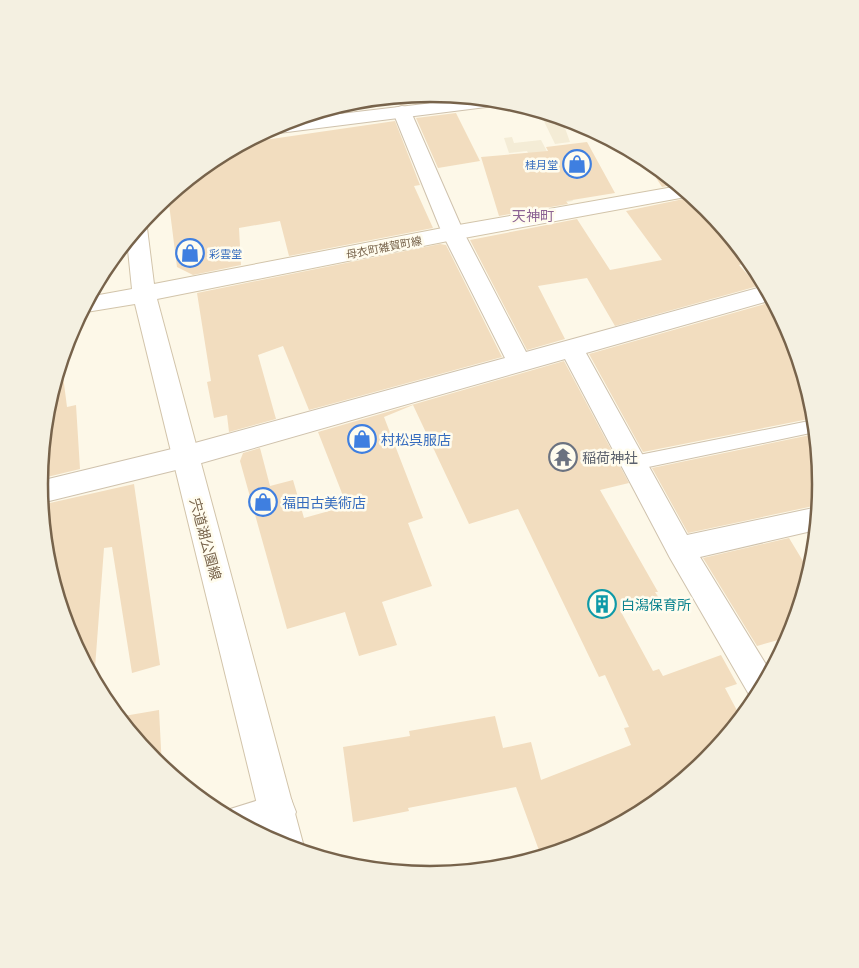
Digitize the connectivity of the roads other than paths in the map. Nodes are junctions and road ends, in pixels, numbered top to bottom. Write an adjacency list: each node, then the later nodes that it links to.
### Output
1 (468, 104): 2 (street)
2 (402, 112): 3 (street); 5 (street)
3 (301, 124)
4 (676, 193): 5 (street, 母衣町雑賀町線)
5 (453, 233): 7 (street, 母衣町雑賀町線); 11 (street)
6 (137, 238): 7 (street, 宍道湖公園線)
7 (144, 295): 9 (street, 母衣町雑賀町線); 13 (street, 宍道湖公園線)
8 (761, 295): 10 (street)
9 (93, 304)
10 (571, 348): 11 (street); 14 (street)
11 (519, 361): 13 (street)
12 (807, 428): 14 (lane)
13 (184, 457): 15 (street); 19 (street, 宍道湖公園線)
14 (634, 463): 17 (street)
15 (48, 490)
16 (810, 520): 17 (street)
17 (680, 549): 18 (street)
18 (757, 679)
19 (278, 812): 20 (street); 21 (street, 宍道湖公園線)
20 (249, 821)
21 (284, 837)

